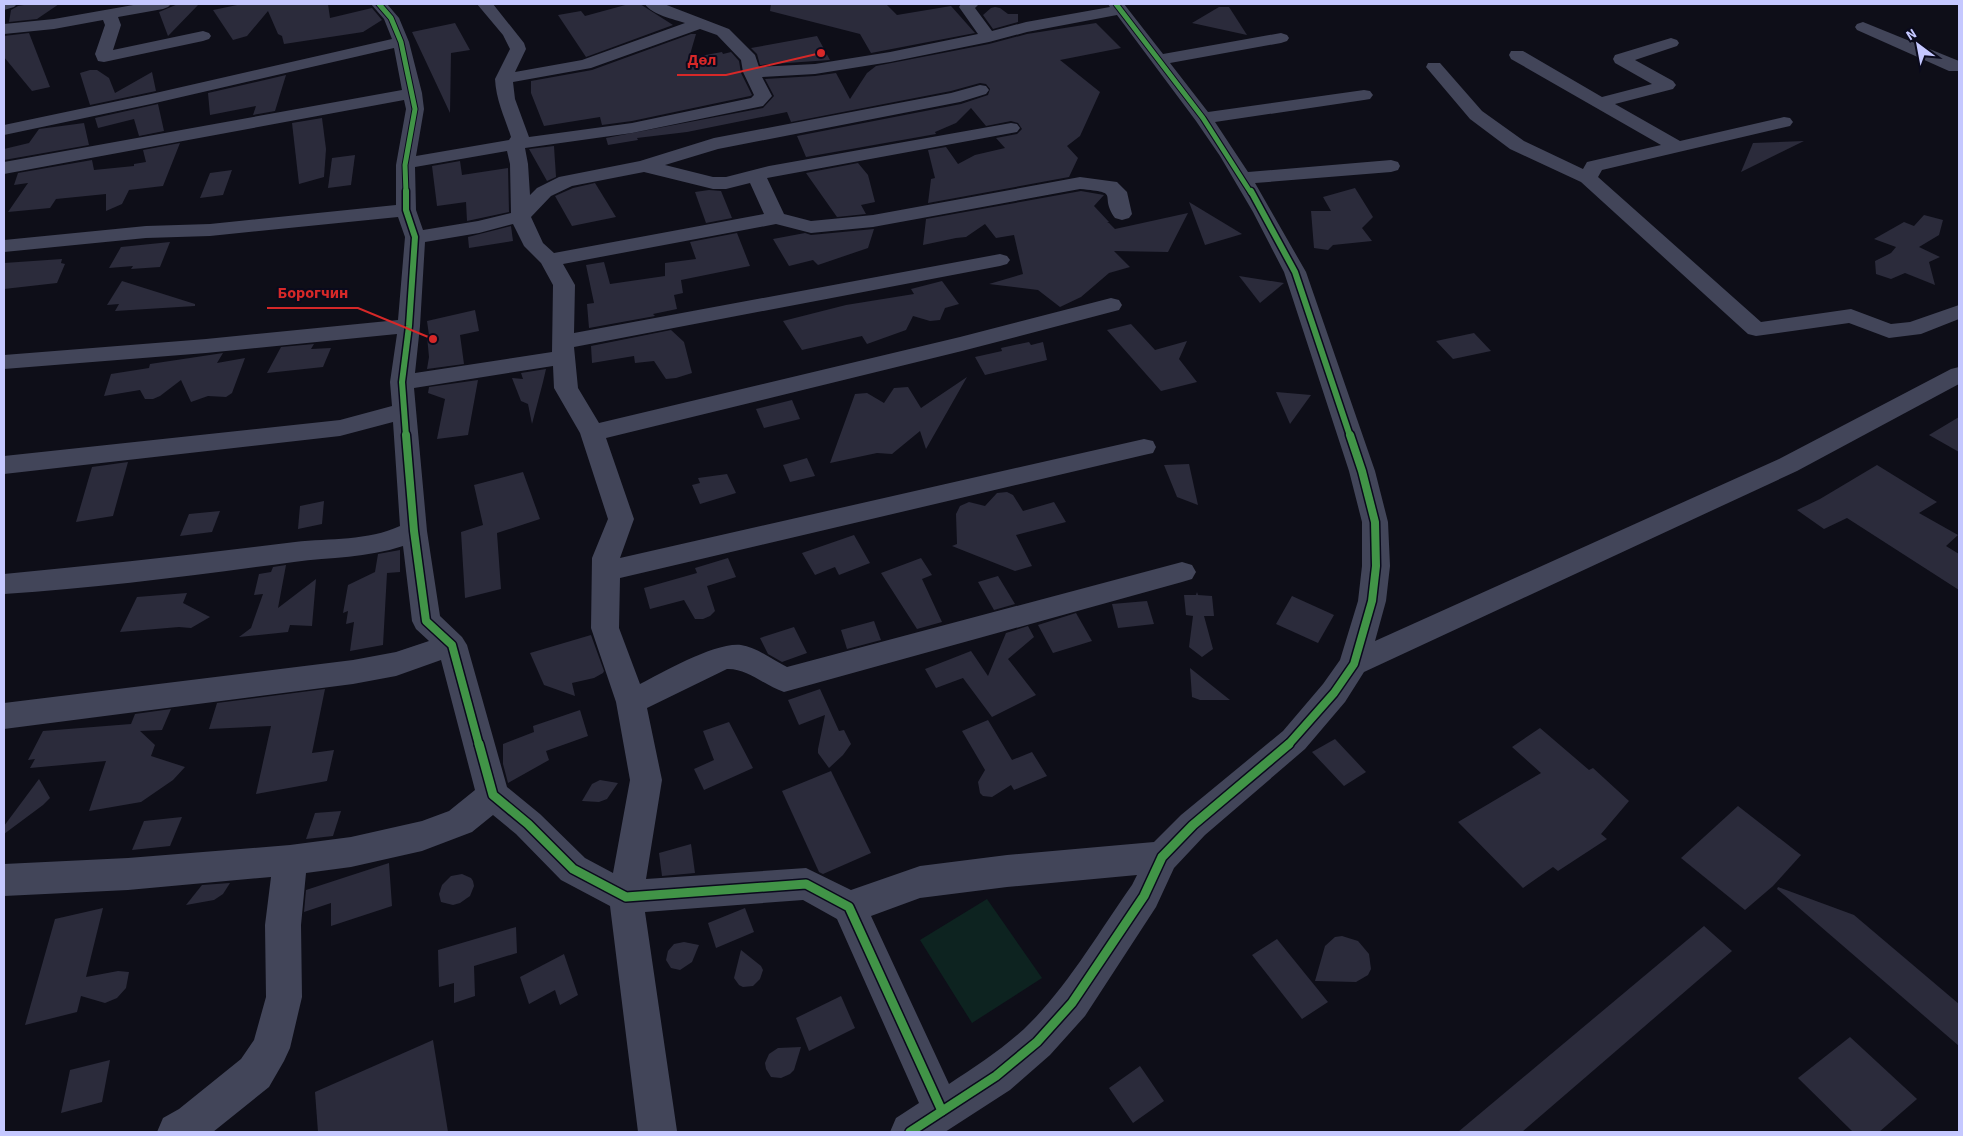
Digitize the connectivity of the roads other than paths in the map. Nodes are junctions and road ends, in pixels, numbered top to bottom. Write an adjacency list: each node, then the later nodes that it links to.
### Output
1 (9, 4): 7 (street)
2 (163, 4): 9 (street)
3 (379, 4): 16 (street)
4 (485, 4): 23 (street)
5 (654, 4): 10 (street)
6 (971, 4): 14 (street)
7 (4, 5)
8 (1119, 7): 14 (street); 19 (street)
9 (109, 14): 12 (street); 13 (street)
10 (701, 22): 22 (street); 23 (street)
11 (1862, 27): 20 (street)
12 (4, 29)
13 (202, 36)
14 (989, 37): 22 (street)
15 (1281, 38): 19 (street)
16 (401, 42): 25 (street); 31 (street)
17 (1671, 43): 27 (street)
18 (1517, 55): 27 (street)
19 (1158, 60): 28 (street)
20 (1959, 66)
21 (1434, 67): 40 (street)
22 (752, 72): 32 (street)
23 (504, 79): 32 (street)
24 (980, 90): 35 (street)
25 (413, 93): 34 (street); 37 (street)
26 (1364, 95): 28 (street)
27 (1598, 103): 33 (street)
28 (1203, 118): 39 (street)
29 (1784, 122): 33 (street)
30 (1011, 128): 38 (street)
31 (4, 130)
32 (515, 144): 34 (street); 43 (street)
33 (1678, 147): 40 (street)
34 (407, 163): 41 (street)
35 (643, 166): 38 (street); 43 (street)
36 (1391, 166): 39 (street)
37 (4, 168)
38 (756, 175): 44 (street)
39 (1243, 178): 65 (street)
40 (1588, 178): 50 (street)
41 (406, 210): 45 (street); 46 (street)
42 (1122, 214): 44 (street)
43 (521, 216): 45 (street); 47 (street)
44 (776, 218): 47 (street)
45 (415, 236): 51 (street)
46 (4, 246)
47 (550, 260): 52 (street)
48 (1000, 260): 52 (street)
49 (1111, 305): 57 (street)
50 (1959, 312)
51 (409, 326): 53 (street); 55 (street)
52 (564, 350): 55 (street); 57 (street)
53 (4, 362)
54 (1959, 374): 65 (street)
55 (402, 382): 56 (street)
56 (405, 411): 59 (street); 60 (street)
57 (592, 433): 61 (street)
58 (1144, 447): 61 (street)
59 (4, 465)
60 (414, 531): 63 (street); 64 (street)
61 (606, 571): 66 (street)
62 (1182, 572): 66 (street)
63 (4, 584)
64 (452, 645): 67 (street); 68 (street)
65 (1354, 664): 69 (street)
66 (631, 702): 72 (street)
67 (4, 716)
68 (493, 795): 70 (street); 72 (street)
69 (1162, 858): 73 (street); 74 (street)
70 (290, 860): 71 (street); 75 (street)
71 (4, 880)
72 (626, 897): 73 (street); 76 (street)
73 (849, 907): 74 (street)
74 (942, 1111): 77 (street)
75 (177, 1132)
76 (654, 1132)
77 (910, 1132)

